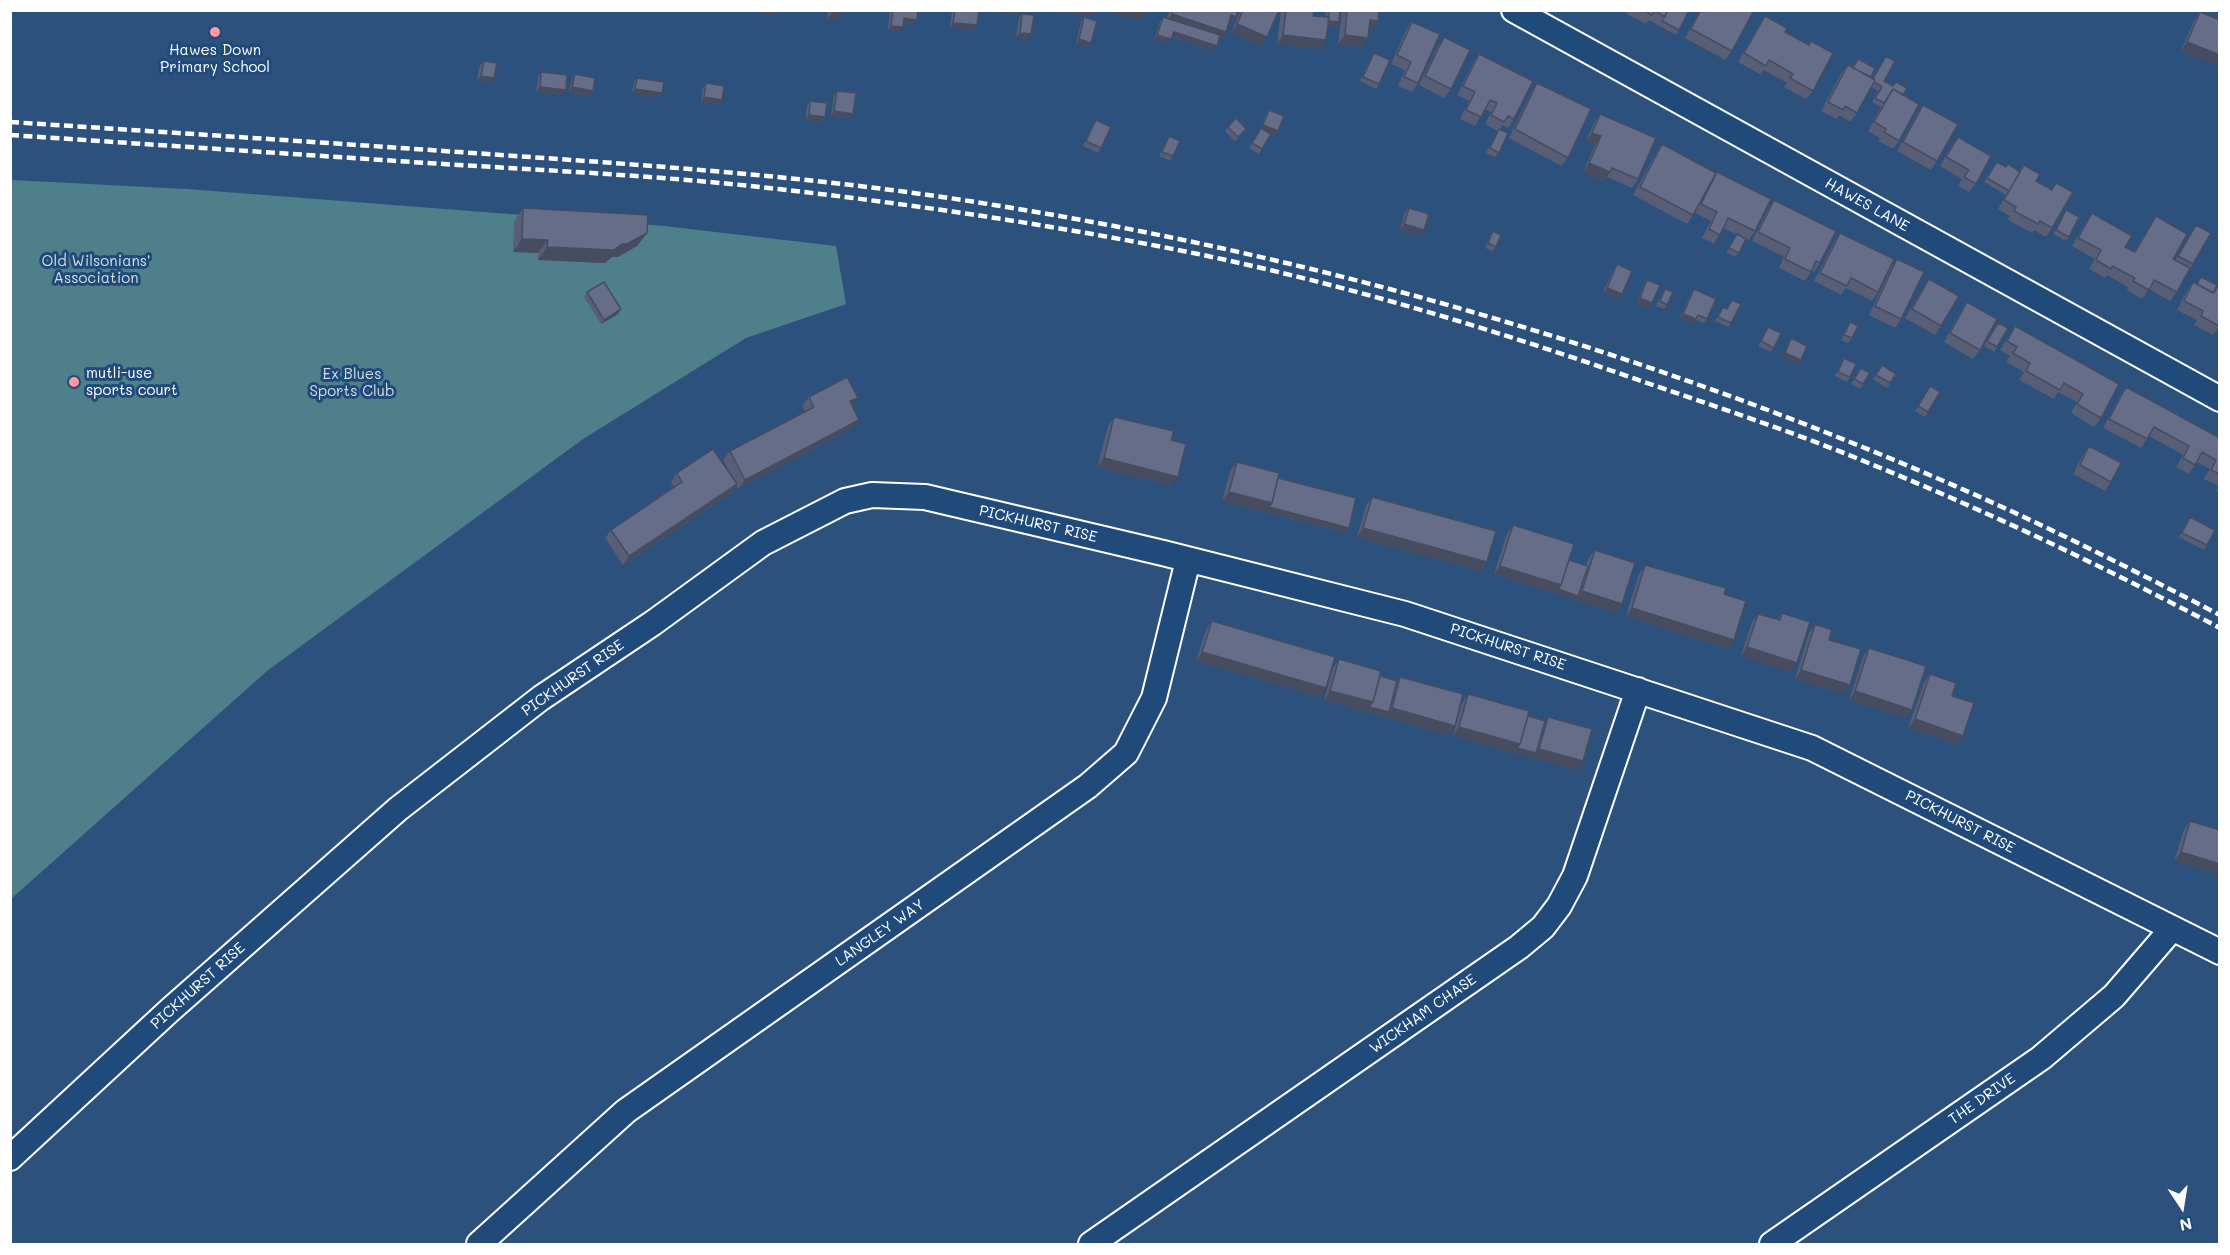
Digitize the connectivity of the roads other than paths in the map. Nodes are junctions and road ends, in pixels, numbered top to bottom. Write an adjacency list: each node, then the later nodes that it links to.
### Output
1 (1514, 10): 2 (street, HAWES LANE)
2 (2220, 399)
3 (1188, 560): 4 (street, PICKHURST RISE); 7 (street, PICKHURST RISE); 8 (street, LANGLEY WAY)
4 (1638, 690): 5 (street, PICKHURST RISE); 9 (street, WICKHAM CHASE)
5 (2171, 930): 6 (street, PICKHURST RISE); 10 (street, THE DRIVE)
6 (2220, 952)
7 (10, 1158)
8 (479, 1245)
9 (1091, 1245)
10 (1772, 1245)

